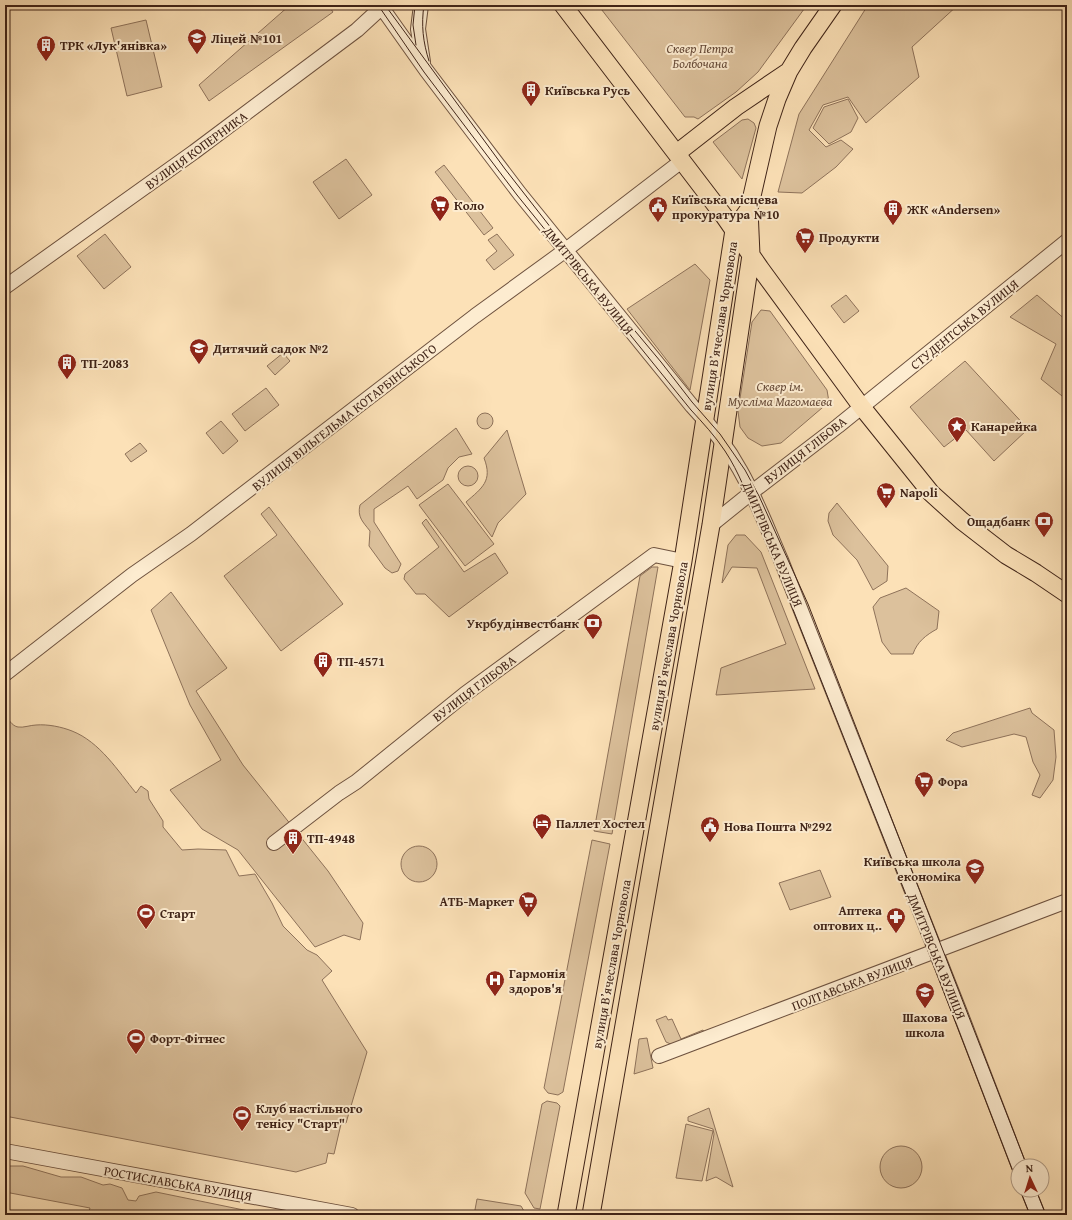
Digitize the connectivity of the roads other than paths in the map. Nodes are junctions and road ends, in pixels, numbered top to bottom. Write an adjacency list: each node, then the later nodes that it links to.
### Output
1 (421, 5): 5 (street)
2 (563, 5): 7 (main road)
3 (833, 5): 6 (main road)
4 (381, 6): 5 (street, ДМИТРІВСЬКА ВУЛИЦЯ); 13 (street, ВУЛИЦЯ КОПЕРНИКА)
5 (426, 70): 11 (street, ДМИТРІВСЬКА ВУЛИЦЯ)
6 (790, 71): 7 (main road); 8 (main road)
7 (680, 157): 9 (main road); 11 (street, ВУЛИЦЯ ВІЛЬГЕЛЬМА КОТАРБІНСЬКОГО)
8 (749, 208): 9 (main road, вулиця Вʼячеслава Чорновола); 12 (main road, вулиця Вʼячеслава Чорновола)
9 (734, 230): 12 (main road); 15 (main road, вулиця Вʼячеслава Чорновола)
10 (1067, 241): 14 (street, СТУДЕНТСЬКА ВУЛИЦЯ)
11 (565, 250): 15 (street, ДМИТРІВСЬКА ВУЛИЦЯ); 21 (street, ВУЛИЦЯ ВІЛЬГЕЛЬМА КОТАРБІНСЬКОГО)
12 (751, 255): 14 (main road); 16 (main road, вулиця Вʼячеслава Чорновола)
13 (5, 287)
14 (861, 406): 17 (street, ВУЛИЦЯ ГЛІБОВА); 20 (main road)
15 (705, 420): 16 (street, ДМИТРІВСЬКА ВУЛИЦЯ); 19 (main road, вулиця Вʼячеслава Чорновола)
16 (723, 443): 17 (street, ДМИТРІВСЬКА ВУЛИЦЯ); 18 (main road, вулиця Вʼячеслава Чорновола)
17 (752, 492): 18 (street, ВУЛИЦЯ ГЛІБОВА); 24 (street, ДМИТРІВСЬКА ВУЛИЦЯ)
18 (711, 525): 31 (main road, вулиця Вʼячеслава Чорновола)
19 (684, 561): 22 (street, ВУЛИЦЯ ГЛІБОВА); 30 (main road, вулиця Вʼячеслава Чорновола)
20 (1067, 594)
21 (5, 674)
22 (274, 843)
23 (1067, 901): 24 (street, ПОЛТАВСЬКА ВУЛИЦЯ)
24 (936, 951): 25 (street, ПОЛТАВСЬКА ВУЛИЦЯ); 27 (street, ДМИТРІВСЬКА ВУЛИЦЯ)
25 (659, 1056)
26 (5, 1151): 29 (street, РОСТИСЛАВСЬКА ВУЛИЦЯ)
27 (1016, 1158)
28 (1031, 1198): 32 (street)
29 (352, 1215)
30 (566, 1215)
31 (591, 1215)
32 (1038, 1215)

